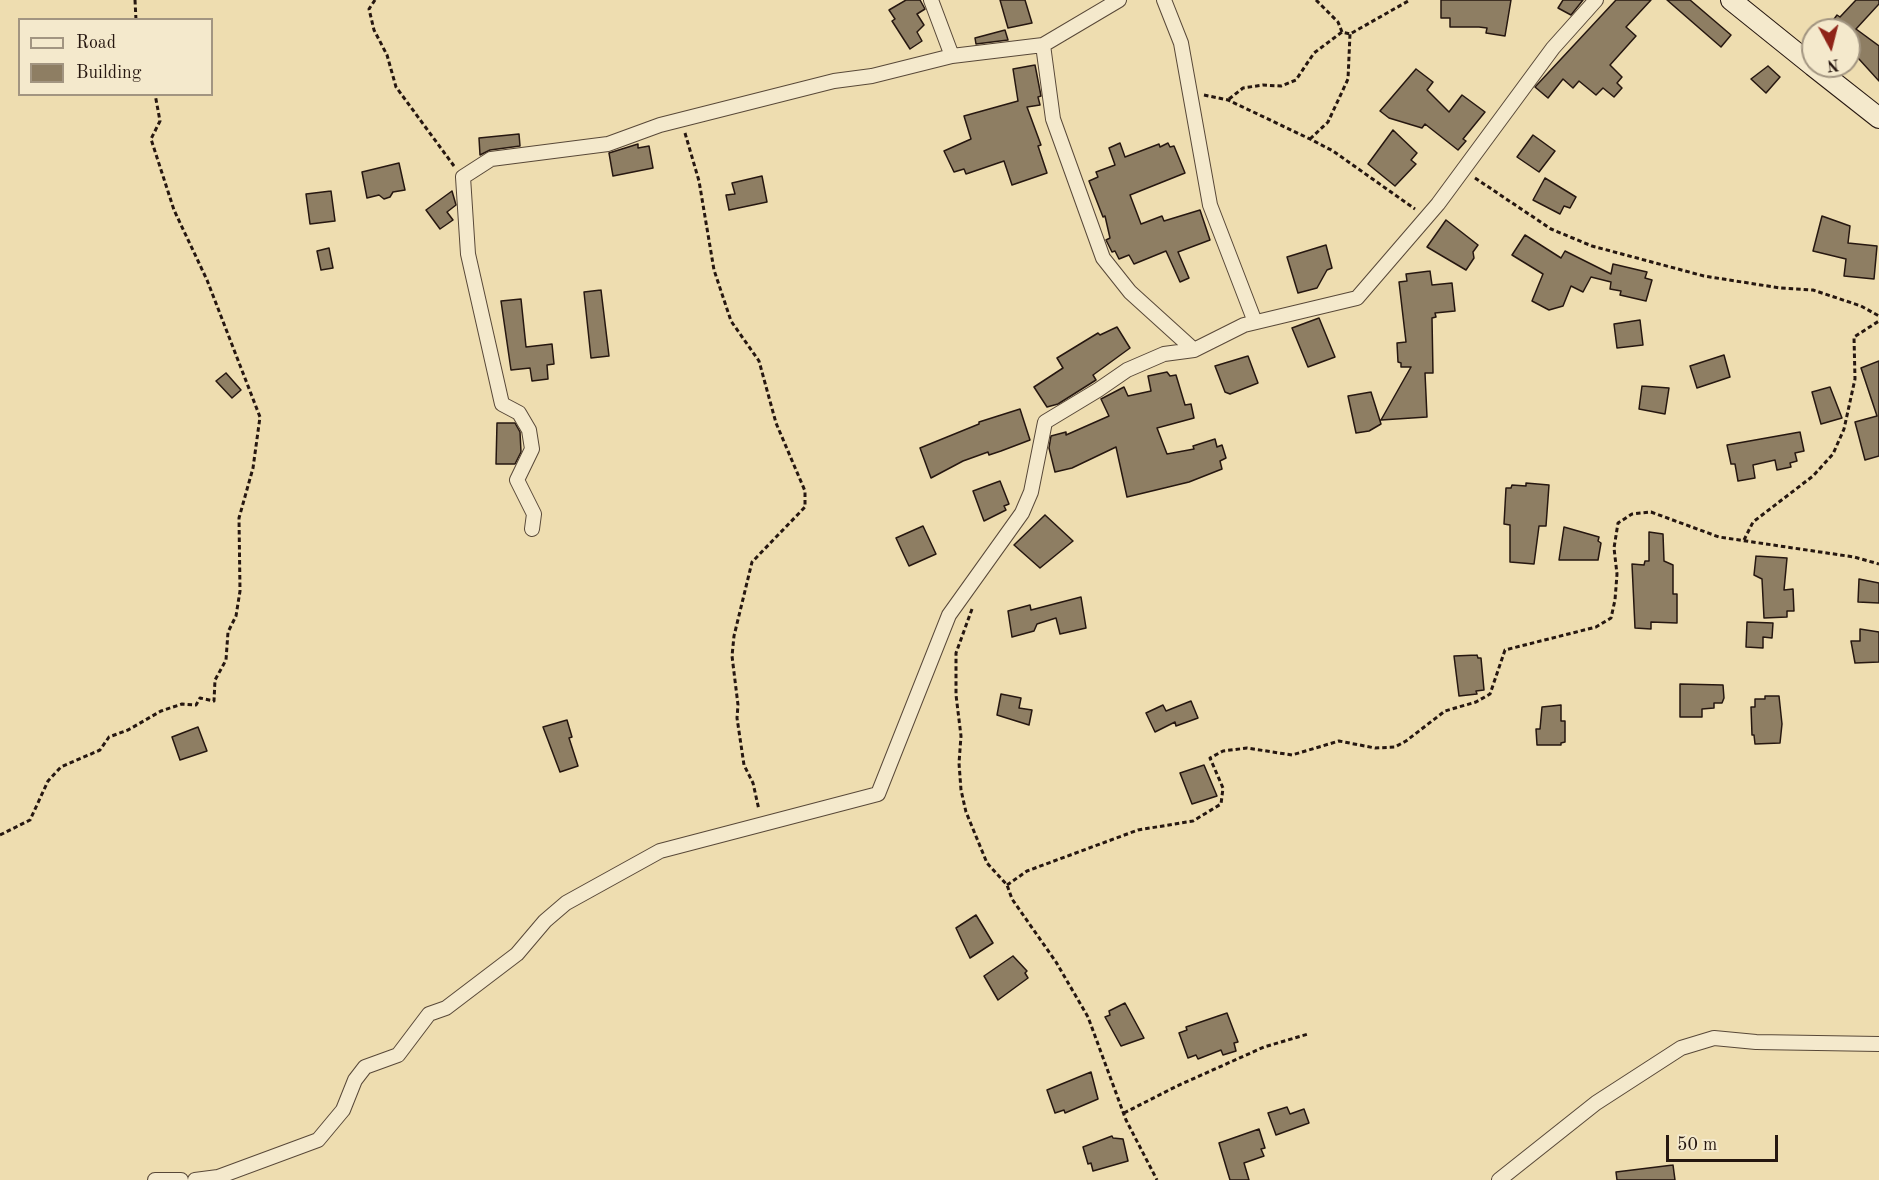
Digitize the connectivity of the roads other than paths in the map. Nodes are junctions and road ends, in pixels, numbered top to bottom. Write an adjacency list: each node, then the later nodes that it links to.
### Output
1 (932, 0): 7 (street)
2 (1119, 0): 6 (street)
3 (1164, 0): 11 (street)
4 (1596, 0): 11 (street)
5 (1731, 0): 8 (main road)
6 (1043, 45): 7 (street); 12 (street)
7 (952, 56): 13 (street)
8 (1801, 56)
9 (1828, 78): 10 (main road)
10 (1879, 118)
11 (1255, 322): 12 (street)
12 (1194, 350): 17 (street)
13 (532, 529)
14 (1879, 1044): 18 (street)
15 (155, 1180): 16 (street)
16 (181, 1180)
17 (195, 1180)
18 (1499, 1180)

